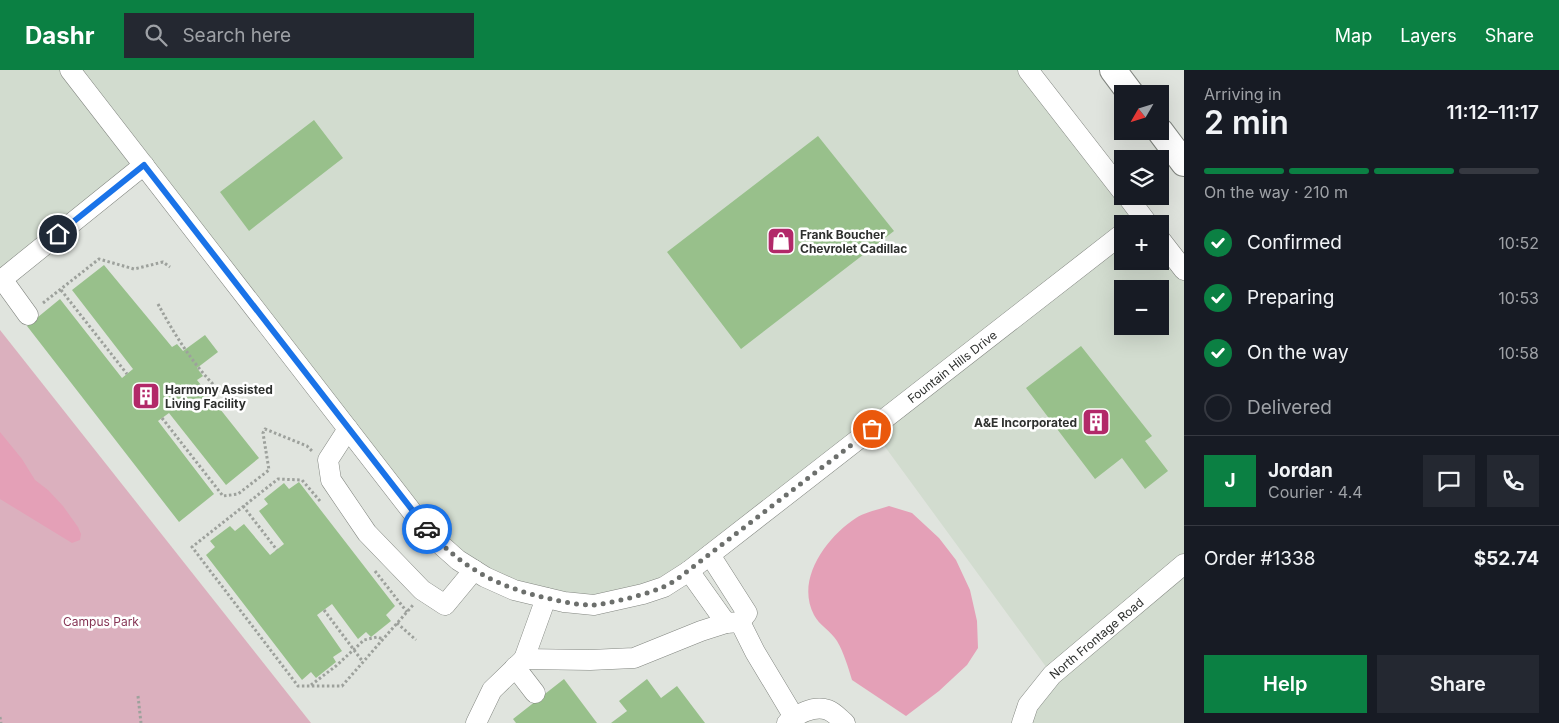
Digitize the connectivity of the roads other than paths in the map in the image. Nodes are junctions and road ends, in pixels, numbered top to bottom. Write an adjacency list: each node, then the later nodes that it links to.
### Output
1 (70, 70): 7 (street, Fountain Hills Drive)
2 (1028, 70): 8 (street)
3 (1114, 70): 4 (main road)
4 (1125, 85)
5 (1167, 140): 6 (main road)
6 (1184, 163)
7 (144, 165): 12 (street); 14 (street, Fountain Hills Drive)
8 (1114, 181)
9 (1114, 240): 15 (street, Fountain Hills Drive)
10 (1169, 251): 11 (street)
11 (1184, 270)
12 (1, 280): 13 (street)
13 (28, 315)
14 (348, 429): 17 (street, Fountain Hills Drive); 17 (street)
15 (710, 555): 18 (street, Fountain Hills Drive); 20 (street)
16 (1184, 564): 26 (street, North Frontage Road)
17 (474, 570): 19 (street, Fountain Hills Drive)
18 (689, 570): 19 (street, Fountain Hills Drive); 20 (street)
19 (546, 598): 21 (street)
20 (733, 623): 21 (street); 23 (street)
21 (520, 663): 22 (street); 24 (street)
22 (535, 693)
23 (790, 720): 25 (street)
24 (476, 723)
25 (845, 723)
26 (1022, 723)

